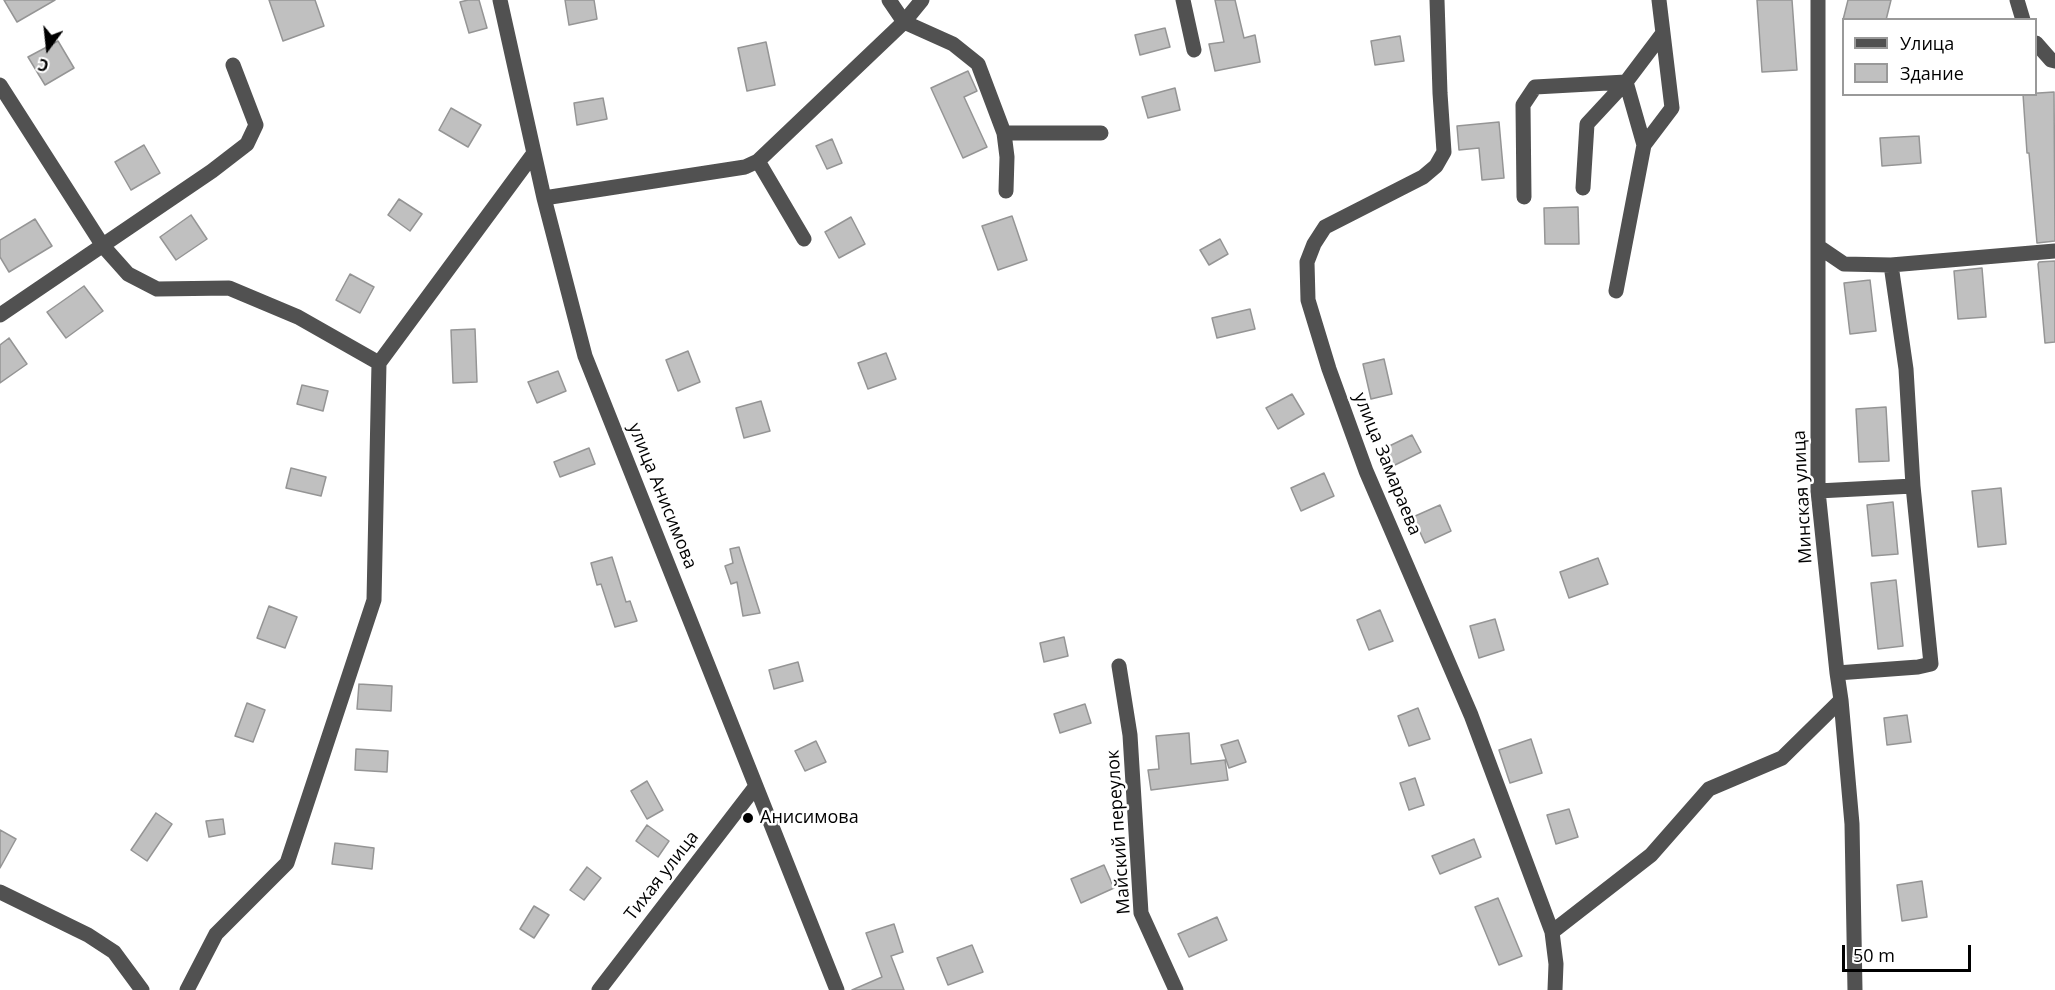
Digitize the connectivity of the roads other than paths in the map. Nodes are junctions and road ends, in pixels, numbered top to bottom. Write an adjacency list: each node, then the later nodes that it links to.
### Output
1 (500, 0): 21 (street, улица Анисимова)
2 (890, 0): 10 (street)
3 (922, 0): 10 (street)
4 (1182, 0): 13 (street)
5 (1437, 0): 42 (street, улица Замараева)
6 (1659, 0): 11 (street)
7 (1818, 0): 29 (street, Минская улица)
8 (2017, 0): 9 (street)
9 (2022, 18)
10 (904, 22): 18 (street); 22 (street)
11 (1663, 33): 16 (street); 20 (street)
12 (2037, 44): 14 (street)
13 (1194, 50)
14 (2055, 61)
15 (233, 65): 28 (street)
16 (1626, 82): 20 (street); 23 (street); 25 (street)
17 (0, 85): 28 (street)
18 (1004, 133): 19 (street); 24 (street)
19 (1101, 133)
20 (1644, 145): 32 (street)
21 (534, 153): 26 (street, улица Анисимова); 34 (street)
22 (758, 161): 26 (street); 27 (street)
23 (1583, 188)
24 (1006, 191)
25 (1524, 197)
26 (544, 198): 40 (street, улица Анисимова)
27 (804, 238)
28 (103, 246): 33 (street); 34 (street)
29 (1819, 247): 31 (street); 36 (street, Минская улица)
30 (2055, 251): 31 (street)
31 (1891, 265): 35 (street)
32 (1617, 291)
33 (0, 315)
34 (379, 363): 45 (street)
35 (1913, 486): 36 (street); 38 (street)
36 (1818, 491): 38 (street, Минская улица)
37 (1119, 666): 47 (street, Майский переулок)
38 (1836, 673): 39 (street, Минская улица)
39 (1841, 700): 42 (street); 49 (street, Минская улица)
40 (756, 786): 43 (street, улица Анисимова); 46 (street, Тихая улица)
41 (0, 892): 44 (street)
42 (1552, 932): 48 (street, улица Замараева)
43 (832, 989)
44 (142, 990)
45 (187, 990)
46 (599, 990)
47 (1176, 990)
48 (1555, 990)
49 (1855, 990)

